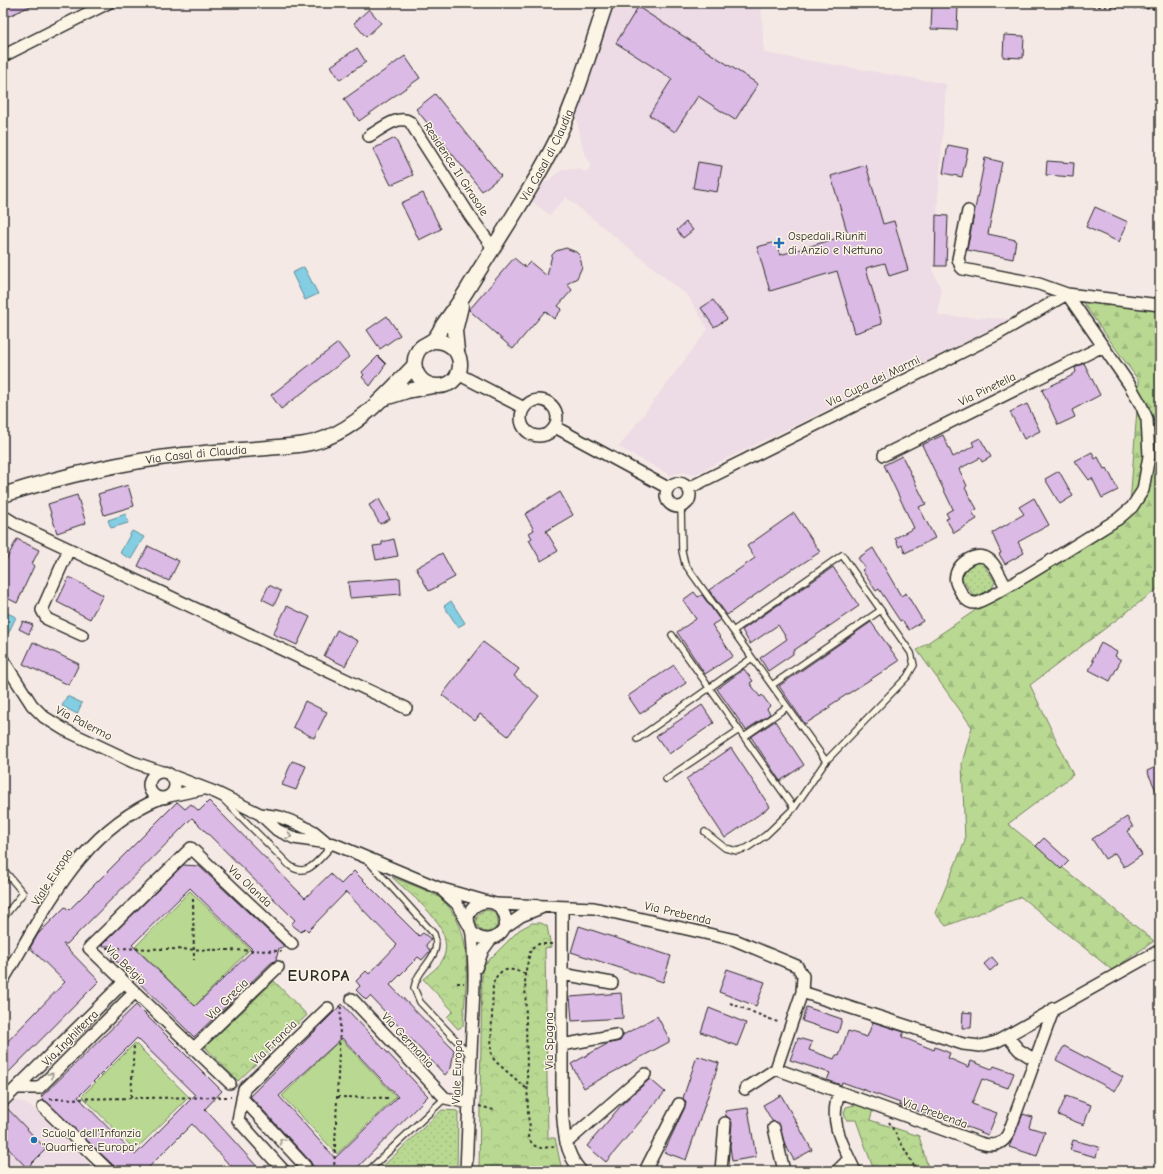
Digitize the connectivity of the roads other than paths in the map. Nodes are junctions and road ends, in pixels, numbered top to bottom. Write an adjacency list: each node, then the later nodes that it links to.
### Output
1 (108, 3): 3 (street)
2 (606, 3): 6 (street, Via Casal di Claudia)
3 (3, 56)
4 (369, 136): 6 (street, Residence Il Girasole)
5 (968, 211): 7 (street)
6 (493, 248): 8 (street, Via Casal di Claudia)
7 (1067, 294): 9 (street); 11 (street); 21 (street, Via Cupa dei Marmi)
8 (464, 296): 10 (street, Via Casal di Claudia); 12 (street, Via Casal di Claudia)
9 (1160, 305)
10 (432, 341): 12 (street); 13 (street, Via Casal di Claudia)
11 (1103, 346): 19 (street, Via Pinetella); 26 (street)
12 (457, 351): 14 (street, Via Casal di Claudia)
13 (414, 366): 15 (street); 16 (street, Via Casal di Claudia)
14 (458, 374): 15 (street, Via Casal di Claudia); 17 (street)
15 (433, 386): 16 (street, Via Casal di Claudia)
16 (381, 400): 22 (street, Via Casal di Claudia)
17 (524, 408): 18 (street); 18 (street)
18 (555, 427): 20 (street)
19 (884, 455)
20 (668, 488): 21 (street); 23 (street)
21 (689, 488): 23 (street)
22 (3, 495)
23 (681, 507): 28 (lane)
24 (3, 516): 25 (street)
25 (69, 549): 29 (street); 36 (street)
26 (1006, 587): 26 (street)
27 (880, 610): 28 (lane); 33 (lane); 40 (lane)
28 (733, 631): 31 (lane)
29 (82, 635)
30 (672, 635): 34 (lane)
31 (752, 658): 33 (lane); 34 (lane)
32 (3, 660): 41 (street, Via Palermo)
33 (772, 685): 35 (lane)
34 (709, 688): 37 (lane); 39 (lane)
35 (788, 707): 38 (lane); 40 (lane)
36 (406, 708)
37 (739, 730): 38 (lane); 43 (lane)
38 (744, 737): 49 (lane)
39 (638, 739)
40 (826, 761): 49 (lane)
41 (133, 762): 42 (street, Via Palermo); 44 (street, Via Palermo)
42 (166, 773): 44 (street); 45 (street, Viale Europa); 47 (street)
43 (666, 779)
44 (149, 787): 47 (street); 48 (street, Viale Europa)
45 (203, 789): 46 (street, Viale Europa); 47 (street, Viale Europa)
46 (217, 793): 51 (street, Viale Europa); 51 (lane)
47 (165, 797): 48 (street, Viale Europa)
48 (141, 805): 68 (street, Viale Europa)
49 (794, 808): 50 (lane)
50 (705, 832)
51 (330, 843): 53 (street, Viale Europa)
52 (190, 848): 63 (street, Via Olanda); 69 (street, Via Belgio)
53 (362, 854): 55 (street, Viale Europa); 80 (lane)
54 (3, 869): 59 (lane)
55 (439, 888): 56 (street, Viale Europa); 61 (street, Viale Europa)
56 (492, 903): 57 (street, Via Prebenda); 60 (street); 61 (street, Viale Europa)
57 (544, 907): 58 (street, Via Prebenda); 60 (street, Via Prebenda)
58 (562, 907): 67 (street, Via Spagna); 72 (street, Via Prebenda)
59 (3, 918)
60 (504, 927): 62 (street, Viale Europa)
61 (470, 929): 62 (street); 66 (street, Viale Europa)
62 (491, 939): 66 (street, Viale Europa)
63 (292, 944)
64 (1160, 950): 75 (street)
65 (278, 967): 79 (street, Via Grecia)
66 (474, 974): 80 (street, Viale Europa)
67 (562, 974): 70 (street); 78 (street, Via Spagna)
68 (3, 980)
69 (124, 982): 71 (street, Via Belgio); 85 (street, Via Inghilterra)
70 (612, 984)
71 (135, 992): 79 (street, Via Belgio); 85 (street, Via Inghilterra, one-way to 71)
72 (802, 992): 77 (street); 82 (street, Via Prebenda)
73 (352, 999): 89 (street, Via Germania)
74 (328, 1008): 88 (street, Via Francia)
75 (1054, 1008): 77 (street); 81 (street, Via Prebenda)
76 (616, 1035): 78 (street)
77 (1007, 1036): 81 (street)
78 (562, 1045): 96 (street, Via Spagna)
79 (194, 1049): 84 (street, Via Belgio)
80 (470, 1056): 92 (street, Viale Europa)
81 (1035, 1060): 87 (street, Via Prebenda)
82 (776, 1069): 86 (street); 87 (street, Via Prebenda)
83 (645, 1074): 96 (street)
84 (230, 1084)
85 (18, 1088): 90 (street, Via Inghilterra)
86 (745, 1090)
87 (839, 1093): 97 (street)
88 (242, 1098): 99 (street, Via Francia); 100 (street, one-way to 88)
89 (445, 1098): 92 (street); 101 (lane)
90 (3, 1101)
91 (45, 1103): 98 (street)
92 (469, 1103): 102 (street, Viale Europa)
93 (679, 1104): 104 (street)
94 (724, 1123): 105 (street)
95 (774, 1128): 106 (street)
96 (566, 1143): 103 (street, Via Spagna)
97 (849, 1159): 107 (street); 108 (street)
98 (109, 1171)
99 (284, 1171)
100 (302, 1171)
101 (368, 1171)
102 (466, 1171)
103 (581, 1171)
104 (645, 1171)
105 (721, 1171)
106 (784, 1171)
107 (837, 1171)
108 (855, 1171)

